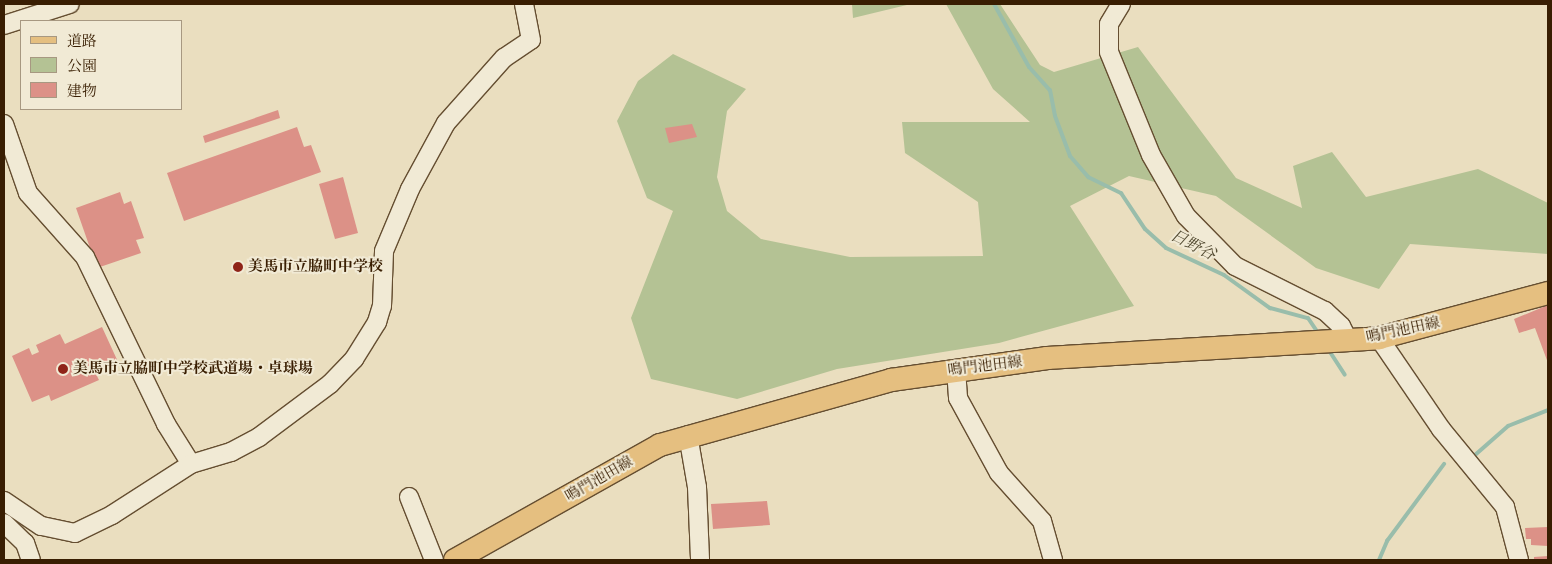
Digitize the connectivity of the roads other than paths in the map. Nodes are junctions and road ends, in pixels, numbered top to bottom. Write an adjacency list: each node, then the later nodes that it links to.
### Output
1 (70, 4): 4 (street)
2 (524, 4): 11 (street)
3 (1120, 4): 8 (street)
4 (4, 25)
5 (4, 124): 11 (street)
6 (1548, 293): 7 (main road, 鳴門池田線)
7 (1379, 338): 8 (main road, 鳴門池田線); 20 (street)
8 (1348, 340): 9 (main road, 鳴門池田線)
9 (956, 369): 10 (main road, 鳴門池田線); 19 (street)
10 (688, 435): 17 (main road, 鳴門池田線); 18 (street)
11 (191, 464): 13 (street)
12 (409, 497): 16 (street)
13 (4, 501)
14 (4, 522): 15 (street)
15 (31, 560)
16 (434, 560)
17 (455, 560)
18 (700, 560)
19 (1054, 560)
20 (1519, 560)

